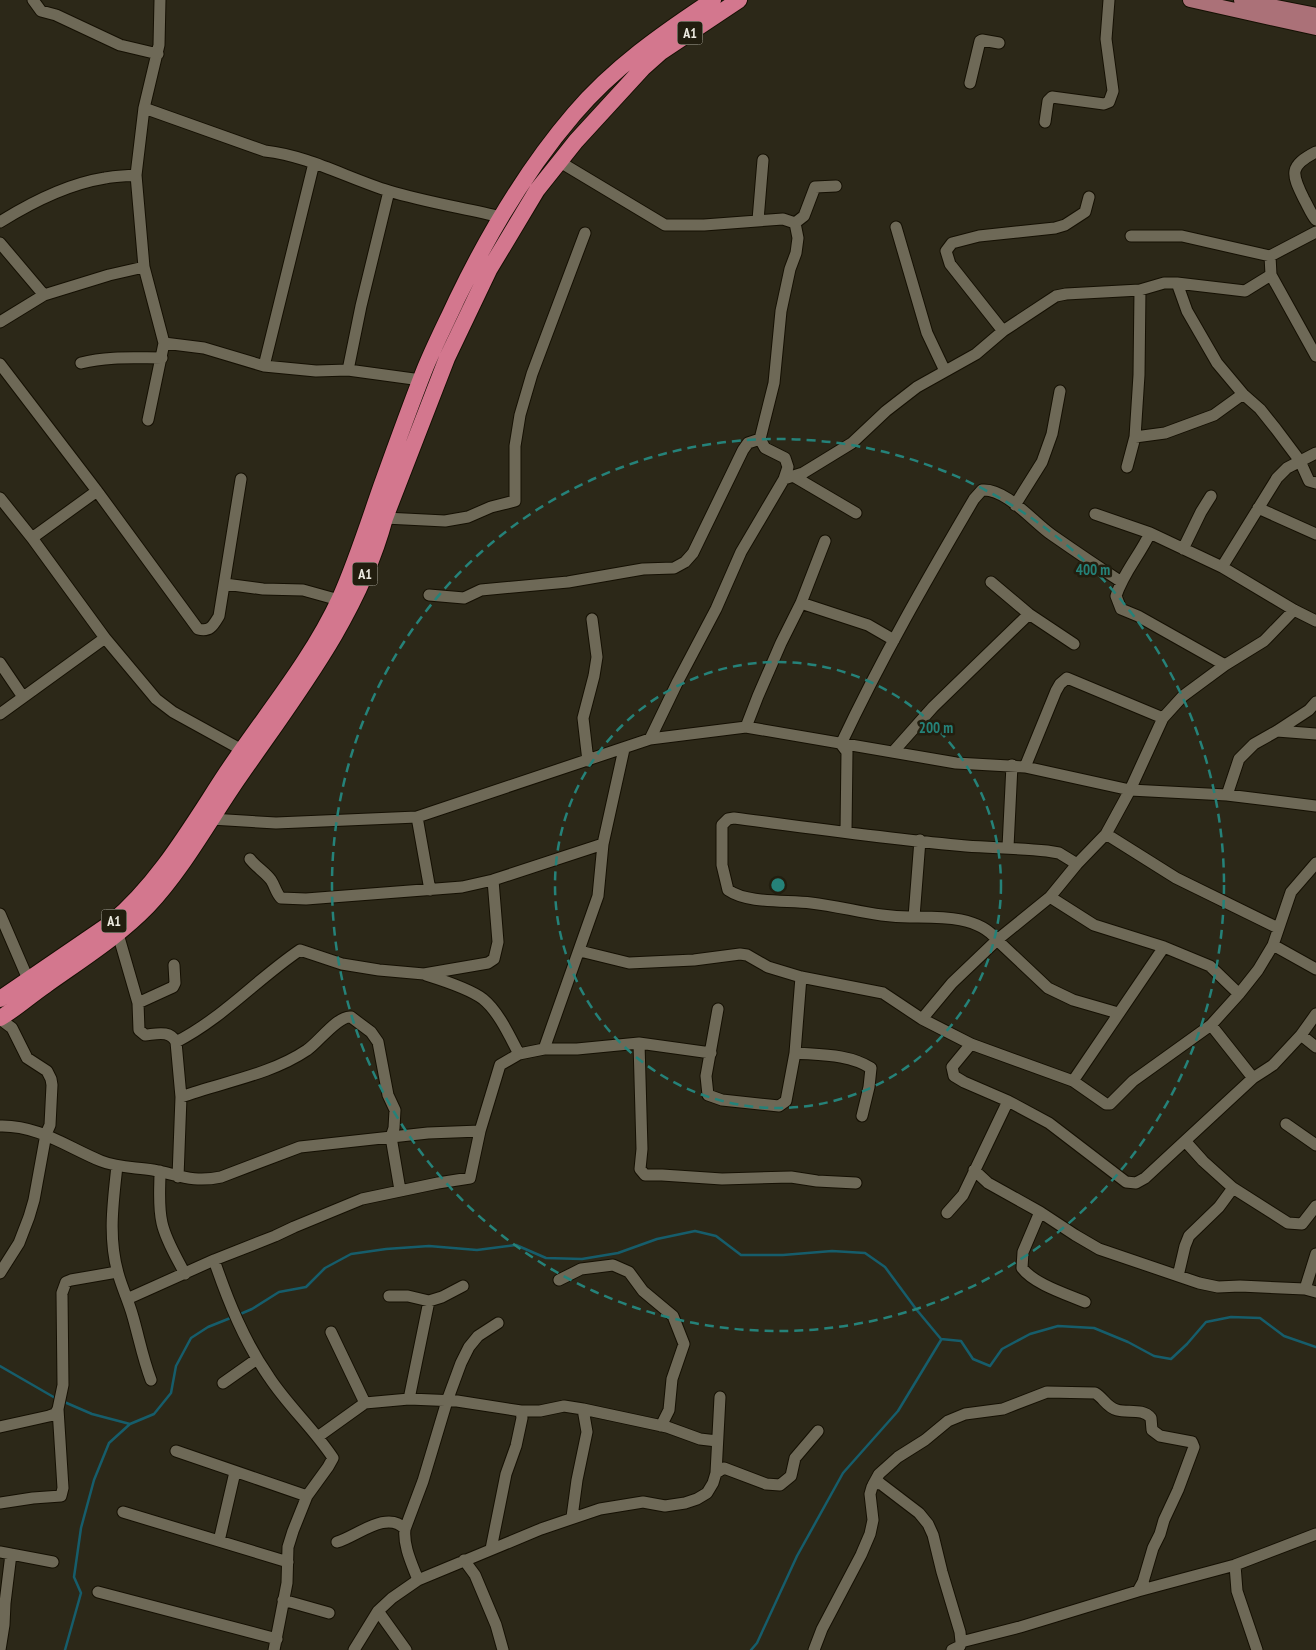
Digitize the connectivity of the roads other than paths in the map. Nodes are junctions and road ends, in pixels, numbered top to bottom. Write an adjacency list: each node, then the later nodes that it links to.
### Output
1 (33, 0): 11 (street)
2 (160, 0): 11 (street)
3 (713, 0): 23 (highway, A1)
4 (739, 0): 17 (highway, A1)
5 (1109, 0): 14 (street)
6 (1190, 0): 9 (main road)
7 (1241, 0): 8 (main road)
8 (1316, 15)
9 (1316, 28)
10 (999, 43): 12 (street)
11 (158, 54): 13 (street)
12 (970, 83)
13 (144, 108): 18 (street); 19 (street)
14 (1045, 122)
15 (1316, 152): 25 (street)
16 (763, 160): 24 (street)
17 (560, 162): 24 (street); 68 (highway, A1)
18 (314, 163): 21 (street); 46 (street)
19 (136, 175): 26 (street); 34 (street)
20 (836, 186): 27 (street)
21 (389, 191): 23 (street); 47 (street)
22 (1089, 197): 40 (street)
23 (501, 217): 49 (highway, A1)
24 (758, 220): 27 (street)
25 (1316, 220)
26 (0, 222)
27 (795, 224): 54 (street)
28 (896, 227): 48 (street)
29 (1316, 232): 33 (street)
30 (585, 233): 68 (street)
31 (1131, 236): 33 (street)
32 (0, 243): 38 (street)
33 (1270, 256): 35 (street)
34 (144, 266): 38 (street); 41 (street)
35 (1271, 275): 36 (street); 42 (street)
36 (1177, 283): 37 (street); 51 (street)
37 (1140, 290): 40 (street); 53 (street)
38 (44, 295): 39 (street)
39 (0, 322)
40 (1002, 331): 48 (street)
41 (164, 343): 43 (street); 46 (street)
42 (1316, 356)
43 (162, 358): 44 (street); 52 (street)
44 (80, 362)
45 (0, 364): 61 (street)
46 (264, 366): 47 (street)
47 (348, 370): 49 (street)
48 (945, 371): 58 (street)
49 (421, 380): 79 (highway, A1)
50 (1060, 391): 64 (street)
51 (1243, 394): 53 (street); 56 (street)
52 (148, 420)
53 (1135, 437): 57 (street)
54 (760, 439): 58 (street); 78 (street)
55 (1316, 453): 56 (street)
56 (1300, 461): 60 (street); 65 (street)
57 (1127, 467)
58 (788, 478): 66 (street); 97 (street)
59 (241, 479): 77 (street)
60 (1316, 483)
61 (97, 491): 71 (street); 77 (street)
62 (1211, 496): 73 (street)
63 (0, 498): 71 (street)
64 (1015, 505): 75 (street); 86 (street)
65 (1258, 508): 70 (street); 74 (street)
66 (856, 513)
67 (1095, 514): 69 (street)
68 (385, 518): 109 (highway, A1)
69 (1150, 533): 73 (street); 75 (street)
70 (1316, 534)
71 (32, 538): 85 (street)
72 (825, 541): 80 (street)
73 (1183, 549): 74 (street)
74 (1222, 567): 81 (street)
75 (1120, 581): 89 (street)
76 (991, 582): 82 (street)
77 (225, 584): 79 (street)
78 (428, 595)
79 (339, 600): 100 (highway, A1)
80 (801, 603): 86 (street); 94 (street)
81 (1294, 610): 84 (street); 89 (street)
82 (1029, 614): 87 (street); 101 (street)
83 (592, 619): 102 (street)
84 (1316, 621)
85 (105, 638): 90 (street); 100 (street)
86 (894, 640): 98 (street)
87 (1074, 644)
88 (0, 663): 90 (street)
89 (1224, 665): 93 (street)
90 (22, 697): 92 (street)
91 (1316, 702): 95 (street)
92 (0, 714)
93 (1163, 718): 104 (street); 105 (street)
94 (746, 727): 97 (street); 98 (street)
95 (1277, 731): 96 (street); 106 (street)
96 (1316, 734)
97 (650, 739): 99 (street)
98 (841, 744): 101 (street); 110 (street)
99 (624, 749): 102 (street); 113 (street)
100 (242, 750): 134 (highway, A1)
101 (892, 752): 103 (street)
102 (588, 761): 108 (street)
103 (1012, 765): 104 (street); 114 (street)
104 (1025, 767): 105 (street)
105 (1130, 790): 106 (street); 111 (street)
106 (1227, 795): 107 (street)
107 (1316, 806)
108 (417, 816): 109 (street); 120 (street)
109 (211, 819): 125 (highway, A1)
110 (846, 832): 112 (street); 123 (street)
111 (1106, 834): 117 (street); 124 (street)
112 (920, 840): 114 (street); 123 (street)
113 (603, 844): 119 (street); 129 (street)
114 (1008, 848): 117 (street)
115 (250, 859): 120 (street)
116 (1316, 863): 118 (street)
117 (1077, 864): 121 (street)
118 (1311, 877): 124 (street)
119 (493, 880): 120 (street); 132 (street)
120 (430, 890)
121 (1050, 897): 126 (street); 128 (street)
122 (0, 914): 134 (street)
123 (914, 917): 126 (street)
124 (1278, 928): 127 (street)
125 (118, 934): 134 (highway, A1); 137 (street)
126 (997, 940): 139 (street); 142 (street)
127 (1273, 945): 131 (street); 135 (street)
128 (1164, 947): 135 (street); 139 (street)
129 (580, 952): 133 (street); 149 (street)
130 (174, 965): 137 (street)
131 (1316, 969)
132 (424, 974): 145 (street); 152 (street)
133 (801, 978): 142 (street); 151 (street)
134 (32, 987): 136 (highway, A1); 141 (highway, A1)
135 (1239, 994): 143 (street)
136 (0, 1000)
137 (138, 1003): 145 (street)
138 (718, 1009): 150 (street)
139 (1118, 1013): 154 (street)
140 (1316, 1014): 144 (street)
141 (1, 1018): 161 (street)
142 (922, 1019): 147 (street)
143 (1211, 1025): 153 (street); 154 (street)
144 (1301, 1035): 148 (street); 153 (street)
145 (176, 1042): 155 (street)
146 (639, 1043): 149 (street); 150 (street); 169 (street)
147 (971, 1044): 154 (street); 156 (street)
148 (1316, 1047)
149 (544, 1049): 152 (street)
150 (711, 1053): 151 (street)
151 (795, 1053): 157 (street)
152 (519, 1054): 160 (street)
153 (1253, 1078): 163 (street)
154 (1072, 1081)
155 (181, 1097): 162 (street); 168 (street)
156 (1008, 1101): 163 (street); 166 (street)
157 (862, 1116)
158 (1286, 1124): 164 (street)
159 (0, 1126): 161 (street)
160 (480, 1131): 162 (street); 171 (street)
161 (46, 1134): 165 (street); 178 (street)
162 (391, 1137): 168 (street); 171 (street)
163 (1186, 1142): 170 (street)
164 (1316, 1145)
165 (117, 1166): 167 (street); 177 (street)
166 (974, 1170): 173 (street); 174 (street)
167 (160, 1171): 168 (street); 179 (street)
168 (178, 1177)
169 (856, 1182)
170 (1233, 1188): 172 (street); 180 (street)
171 (400, 1190): 176 (street)
172 (1316, 1206)
173 (1040, 1212): 180 (street); 187 (street)
174 (947, 1213)
175 (1316, 1254): 183 (street)
176 (214, 1260): 179 (street); 190 (street)
177 (117, 1272): 185 (street); 195 (street)
178 (0, 1273)
179 (185, 1274): 185 (street)
180 (1178, 1276): 183 (street)
181 (559, 1280): 200 (street)
182 (463, 1286): 186 (street)
183 (1310, 1291)
184 (389, 1296): 186 (street)
185 (127, 1300): 191 (street)
186 (430, 1301): 194 (street)
187 (1085, 1302)
188 (498, 1323): 196 (street)
189 (331, 1332): 197 (street)
190 (257, 1359): 192 (street); 203 (street)
191 (151, 1380)
192 (223, 1383)
193 (720, 1397): 204 (street)
194 (409, 1398): 196 (street); 197 (street)
195 (60, 1401): 201 (street); 210 (street)
196 (447, 1401): 199 (street); 213 (street)
197 (365, 1403): 203 (street)
198 (583, 1409): 199 (street); 200 (street); 212 (street)
199 (521, 1411): 217 (street)
200 (661, 1426): 204 (street)
201 (0, 1427)
202 (818, 1431): 207 (street)
203 (319, 1436): 209 (street)
204 (717, 1441): 207 (street)
205 (176, 1451): 206 (street)
206 (235, 1472): 209 (street); 215 (street)
207 (716, 1473): 212 (street)
208 (873, 1485): 224 (street); 229 (street); 235 (street)
209 (307, 1496): 221 (street)
210 (0, 1503)
211 (123, 1512): 215 (street)
212 (572, 1517): 217 (street)
213 (404, 1529): 216 (street); 223 (street)
214 (1316, 1534): 222 (street)
215 (219, 1541): 221 (street)
216 (337, 1542)
217 (490, 1549): 219 (street)
218 (5, 1553): 220 (street); 231 (street)
219 (464, 1560): 223 (street); 234 (street)
220 (53, 1562)
221 (288, 1562): 226 (street)
222 (1235, 1565): 224 (street); 237 (street)
223 (418, 1580): 227 (street)
224 (1138, 1591): 229 (street)
225 (98, 1592): 230 (street)
226 (284, 1600): 228 (street); 230 (street)
227 (378, 1611): 232 (street); 233 (street)
228 (329, 1613)
229 (961, 1642): 236 (street)
230 (275, 1644)
231 (0, 1650)
232 (354, 1650)
233 (406, 1650)
234 (503, 1650)
235 (814, 1650)
236 (952, 1650)
237 (1257, 1650)

